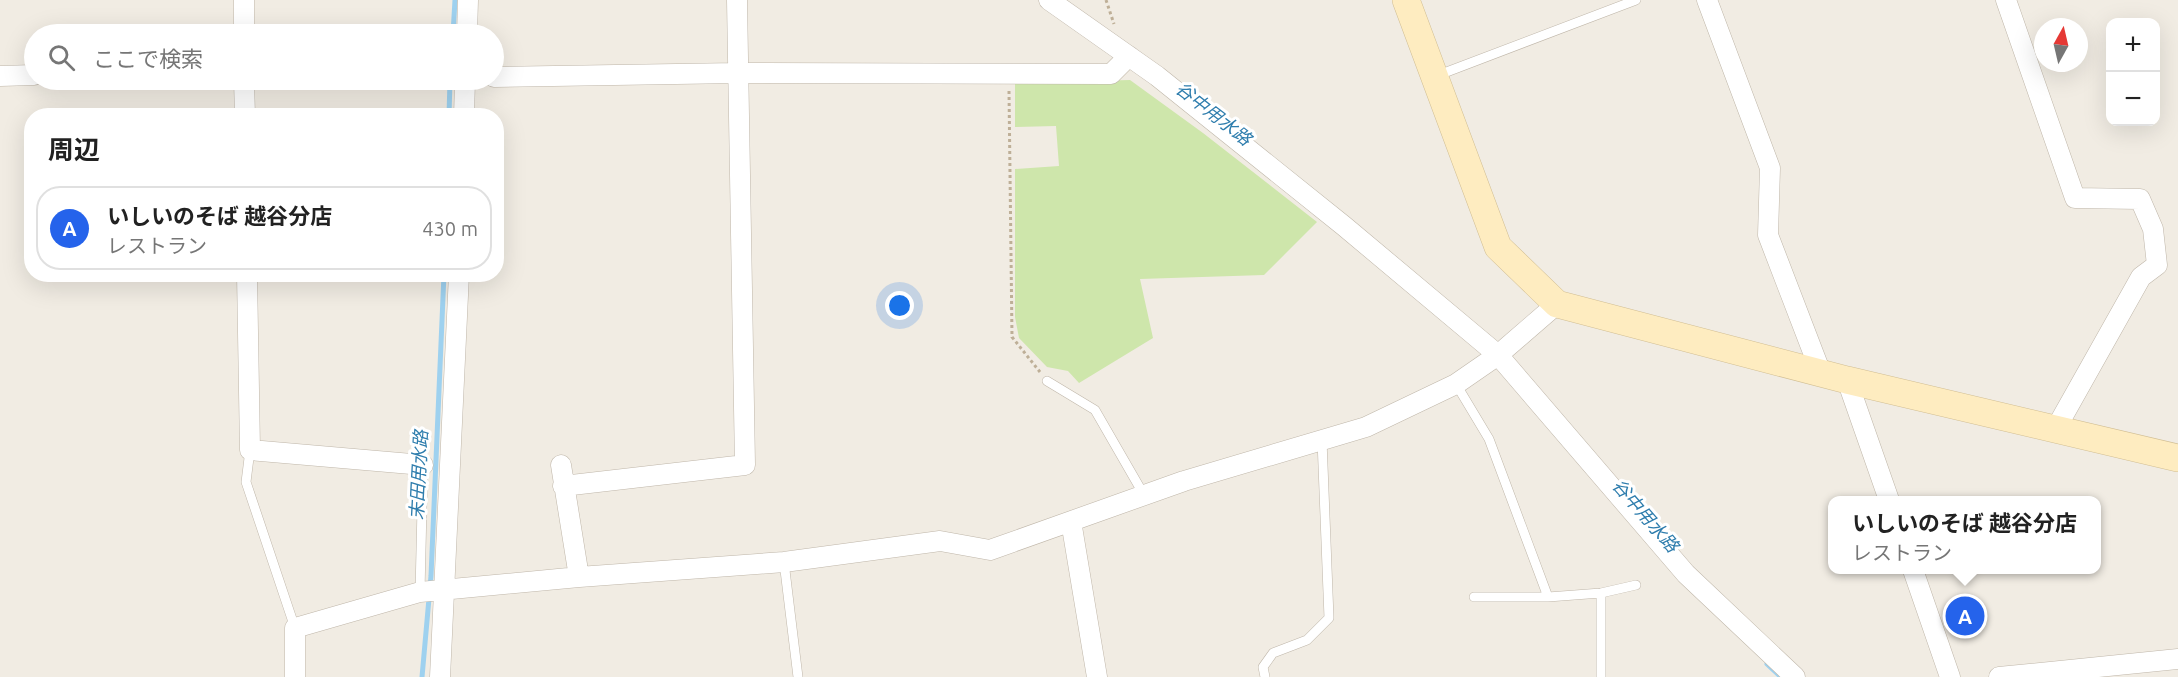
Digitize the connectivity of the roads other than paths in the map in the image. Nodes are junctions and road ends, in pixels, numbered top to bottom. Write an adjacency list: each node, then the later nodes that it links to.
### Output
1 (243, 0): 9 (street)
2 (468, 0): 10 (street)
3 (737, 0): 12 (street)
4 (1049, 0): 11 (street)
5 (1406, 0): 16 (street)
6 (1636, 0): 16 (lane)
7 (1707, 0): 25 (street)
8 (2006, 0): 29 (street)
9 (244, 24)
10 (467, 24)
11 (1129, 56): 12 (street); 24 (street)
12 (737, 73): 15 (street); 35 (street)
13 (24, 75): 14 (street)
14 (0, 76)
15 (504, 77)
16 (1433, 77): 23 (street)
17 (244, 90): 19 (street)
18 (465, 90): 20 (street)
19 (245, 108)
20 (464, 108)
21 (247, 282): 31 (street)
22 (459, 282): 43 (street)
23 (1557, 304): 24 (street); 25 (street)
24 (1498, 355): 28 (street); 56 (street)
25 (1821, 373): 26 (street)
26 (1847, 380): 29 (street); 37 (street)
27 (1047, 381): 36 (lane)
28 (1456, 384): 30 (street); 47 (lane)
29 (2055, 429): 32 (street)
30 (1322, 440): 36 (street); 54 (lane)
31 (250, 450): 33 (street); 48 (lane)
32 (2178, 459)
33 (423, 465): 44 (lane)
34 (561, 465): 35 (street)
35 (563, 486): 41 (street)
36 (1144, 495): 38 (street)
37 (1887, 496)
38 (1071, 521): 39 (street); 53 (street)
39 (783, 562): 41 (street); 52 (lane)
40 (1914, 574): 57 (street)
41 (579, 577): 43 (street)
42 (1636, 585): 45 (lane)
43 (445, 590): 44 (street); 51 (street)
44 (420, 592): 48 (street)
45 (1601, 593): 47 (lane); 55 (lane)
46 (1474, 597): 47 (lane)
47 (1548, 597)
48 (295, 628): 50 (street)
49 (2178, 659): 58 (street)
50 (295, 677)
51 (440, 677)
52 (798, 677)
53 (1097, 677)
54 (1264, 677)
55 (1601, 677)
56 (1795, 677)
57 (1950, 677)
58 (1999, 677)

